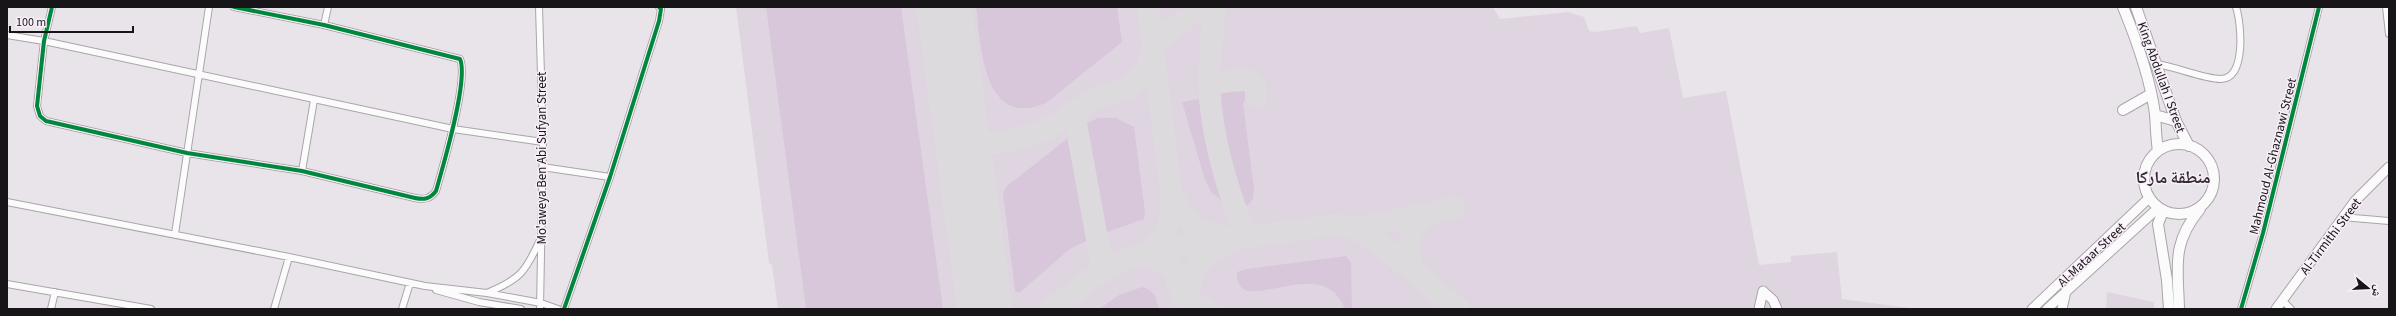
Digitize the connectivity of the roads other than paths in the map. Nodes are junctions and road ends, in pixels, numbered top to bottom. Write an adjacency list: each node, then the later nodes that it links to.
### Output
1 (52, 7): 15 (street)
2 (209, 7): 17 (street)
3 (234, 7): 12 (street)
4 (328, 7): 12 (street)
5 (539, 7): 24 (street, Mo'aweya Ben Abi Sufyan Street)
6 (659, 7): 31 (street)
7 (2123, 7): 18 (main road, King Abdullah I Street)
8 (2136, 7): 16 (main road, King Abdullah I Street)
9 (2236, 7): 16 (street)
10 (2319, 7): 64 (street, Mahmoud Al-Ghaznawi Street)
11 (2386, 7): 13 (street)
12 (324, 25): 23 (street)
13 (2389, 34)
14 (7, 35): 15 (street)
15 (44, 41): 17 (street); 27 (street)
16 (2157, 64): 22 (main road, King Abdullah I Street)
17 (199, 75): 19 (street); 27 (street)
18 (2151, 94): 20 (main road); 21 (main road, King Abdullah I Street)
19 (314, 100): 23 (street); 30 (street)
20 (2123, 110)
21 (2155, 114): 22 (main road); 26 (main road, King Abdullah I Street)
22 (2176, 121): 25 (main road, King Abdullah I Street)
23 (453, 129): 24 (street); 30 (street)
24 (543, 142): 29 (street, Mo'aweya Ben Abi Sufyan Street)
25 (2189, 146): 26 (main road); 34 (main road)
26 (2158, 151): 32 (main road)
27 (187, 153): 30 (street); 38 (street)
28 (2389, 166): 36 (street, Al-Tirmithi Street)
29 (542, 167): 31 (street); 39 (street, Mo'aweya Ben Abi Sufyan Street)
30 (302, 171)
31 (610, 177): 56 (street)
32 (2149, 198): 35 (main road); 59 (street, Al-Mataar Street)
33 (7, 202): 38 (street)
34 (2202, 206): 35 (main road); 63 (main road)
35 (2160, 209): 44 (street, Al-Mataar Street); 62 (main road)
36 (2342, 217): 37 (street); 47 (street, Al-Tirmithi Street)
37 (2389, 221)
38 (175, 234): 40 (street)
39 (542, 237): 46 (street); 48 (street, Mo'aweya Ben Abi Sufyan Street)
40 (289, 256): 41 (street); 52 (street)
41 (410, 283): 43 (street); 53 (street)
42 (7, 284): 45 (street)
43 (425, 286): 46 (street); 49 (street)
44 (2067, 288): 60 (street, Al-Mataar Street); 61 (street, Al-Mataar Street)
45 (55, 292): 50 (street); 51 (street)
46 (487, 293): 48 (street)
47 (2282, 301): 65 (street, Al-Tirmithi Street); 66 (street)
48 (540, 306): 55 (street)
49 (503, 308): 54 (street)
50 (51, 309)
51 (151, 309)
52 (274, 309)
53 (402, 309)
54 (521, 309)
55 (553, 309)
56 (564, 309)
57 (1759, 309): 58 (street)
58 (1777, 309)
59 (2032, 309)
60 (2046, 309)
61 (2062, 309)
62 (2169, 309)
63 (2179, 309)
64 (2241, 309)
65 (2276, 309)
66 (2291, 309)

